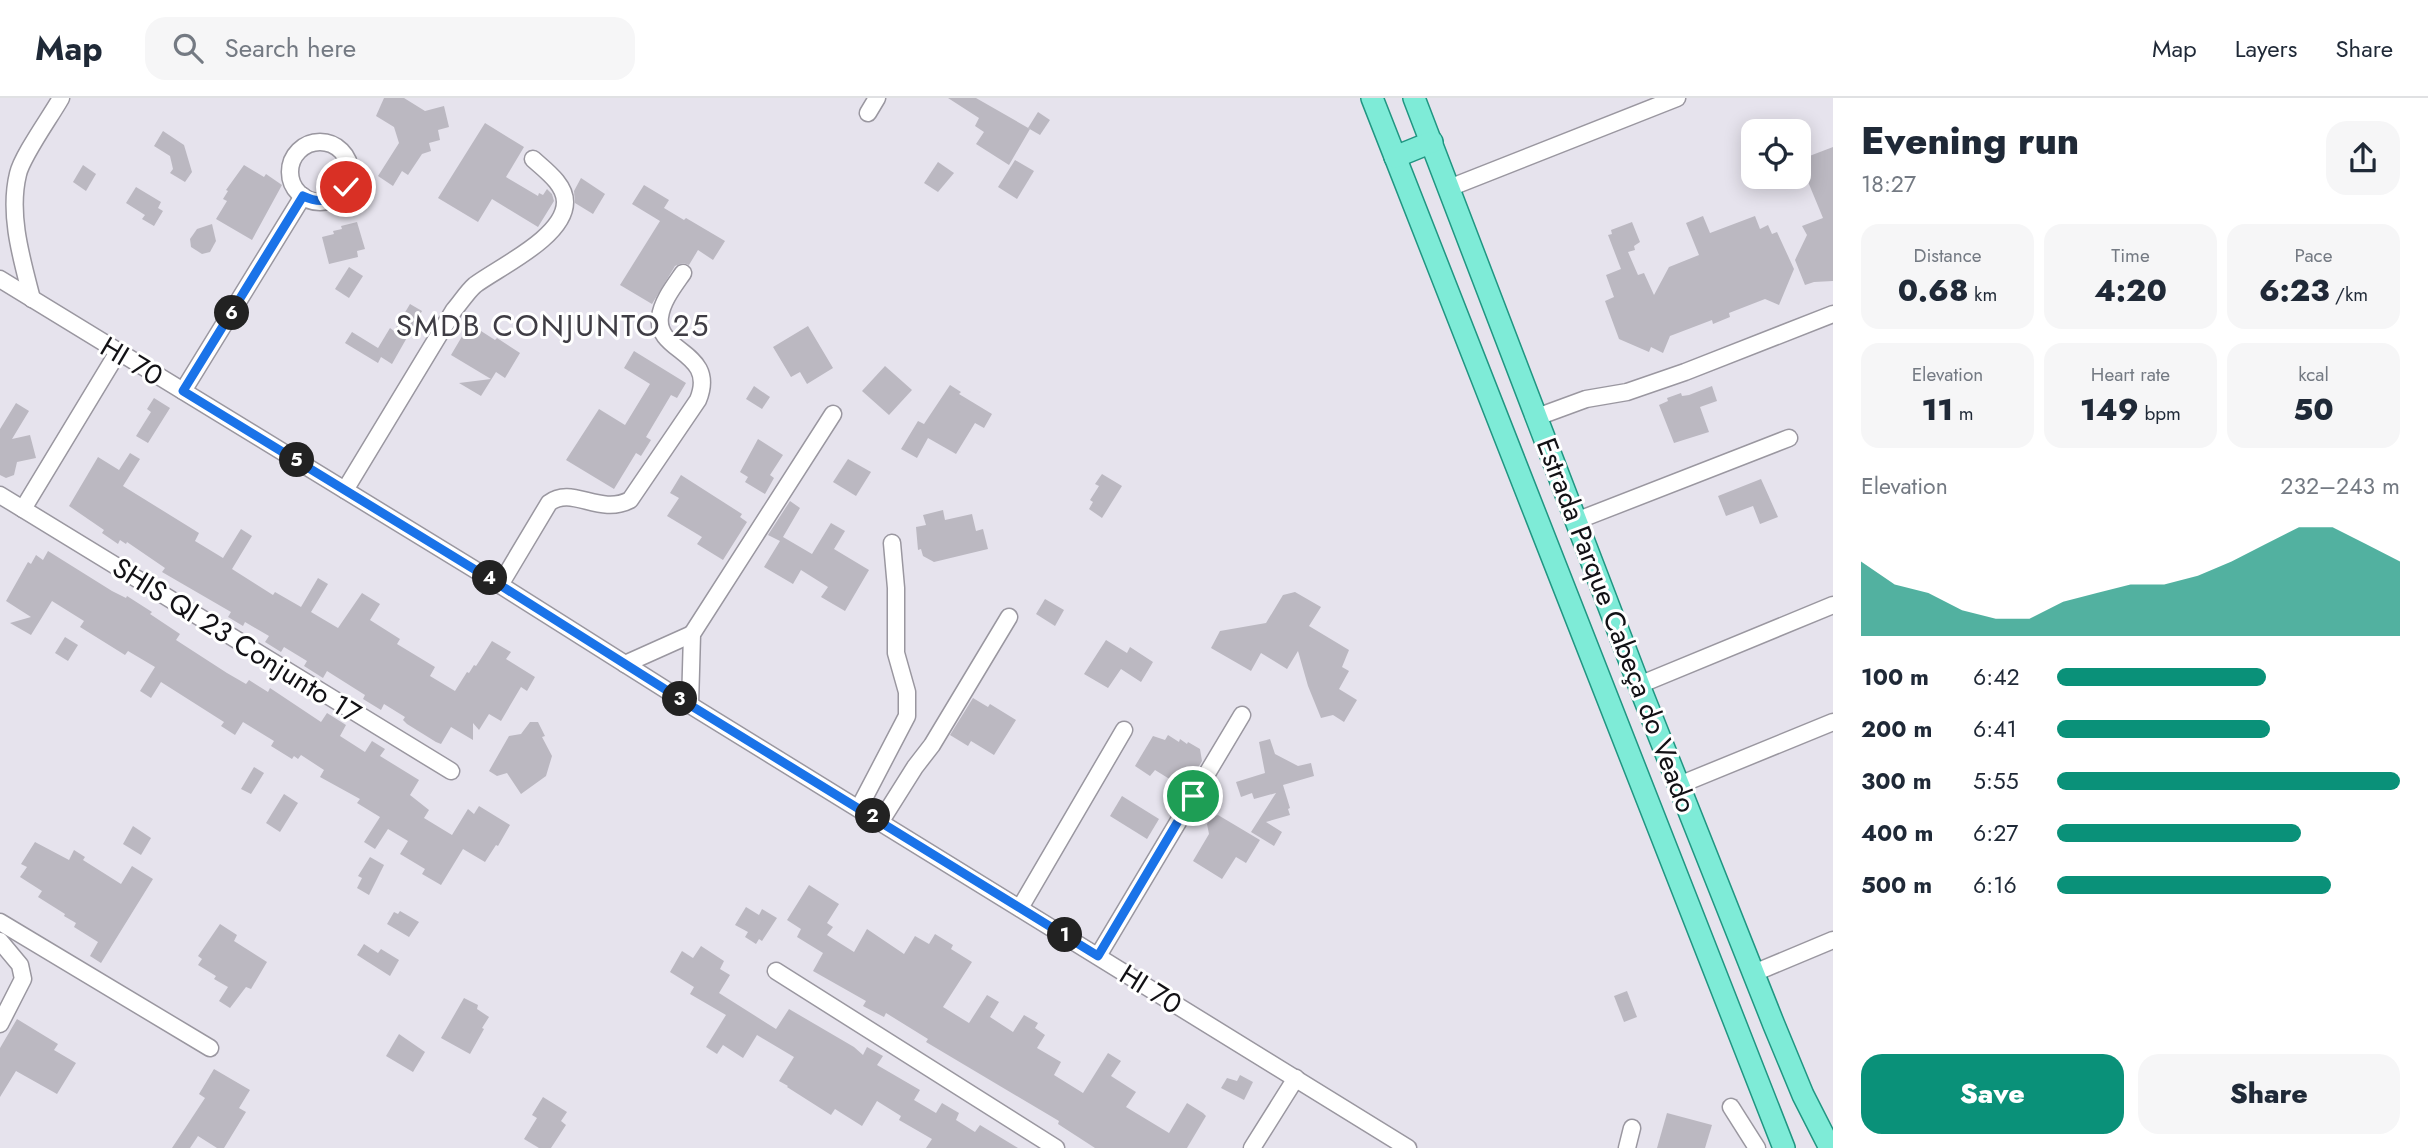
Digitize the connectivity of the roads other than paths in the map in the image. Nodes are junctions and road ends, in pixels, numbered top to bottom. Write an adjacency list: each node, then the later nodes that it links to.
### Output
1 (61, 98): 15 (street)
2 (877, 98): 6 (street)
3 (1372, 98): 10 (main road, Estrada Parque Cabeça do Veado)
4 (1414, 98): 7 (main road, Estrada Parque Cabeça do Veado)
5 (1677, 98): 11 (street)
6 (868, 113)
7 (1432, 142): 9 (main road, Estrada Parque Cabeça do Veado); 10 (main road)
8 (533, 159): 22 (street)
9 (1439, 164): 10 (main road); 11 (main road, Estrada Parque Cabeça do Veado)
10 (1399, 167): 59 (main road, Estrada Parque Cabeça do Veado)
11 (1449, 188): 20 (main road, Estrada Parque Cabeça do Veado)
12 (303, 196): 18 (street)
13 (683, 273): 27 (street)
14 (0, 279): 15 (street, HI 70)
15 (32, 299): 17 (street, HI 70)
16 (1833, 314): 20 (street)
17 (118, 352): 18 (street, HI 70); 24 (street)
18 (183, 391): 22 (street, HI 70)
19 (833, 414): 30 (street)
20 (1537, 417): 25 (main road, Estrada Parque Cabeça do Veado)
21 (1789, 439): 25 (street)
22 (345, 490): 27 (street, HI 70)
23 (0, 495): 24 (street, SHIS QI 23 Conjunto 17)
24 (23, 509): 37 (street, SHIS QI 23 Conjunto 17)
25 (1576, 521): 32 (main road, Estrada Parque Cabeça do Veado)
26 (892, 543): 39 (street)
27 (500, 585): 31 (street, HI 70)
28 (1833, 605): 32 (street)
29 (1009, 617): 40 (street)
30 (692, 634): 31 (street); 33 (street)
31 (625, 664): 33 (street, HI 70)
32 (1639, 685): 38 (main road, Estrada Parque Cabeça do Veado)
33 (690, 705): 39 (street, HI 70)
34 (1242, 715): 46 (street)
35 (1833, 722): 38 (street)
36 (1124, 730): 41 (street)
37 (451, 771)
38 (1679, 785): 48 (main road, Estrada Parque Cabeça do Veado)
39 (859, 808): 40 (street, HI 70)
40 (881, 821): 41 (street, HI 70)
41 (1020, 908): 46 (street, HI 70)
42 (0, 922): 50 (street)
43 (1833, 940): 48 (street)
44 (0, 941): 45 (street)
45 (6, 953): 49 (street)
46 (1098, 956): 51 (street, HI 70)
47 (776, 971): 54 (street)
48 (1754, 973): 60 (main road, Estrada Parque Cabeça do Veado)
49 (0, 1024)
50 (210, 1048)
51 (1296, 1078): 55 (street); 56 (street, HI 70)
52 (1731, 1107): 58 (street)
53 (1632, 1128): 57 (street)
54 (1056, 1148)
55 (1252, 1148)
56 (1408, 1148)
57 (1627, 1148)
58 (1757, 1148)
59 (1784, 1148)
60 (1830, 1148)

